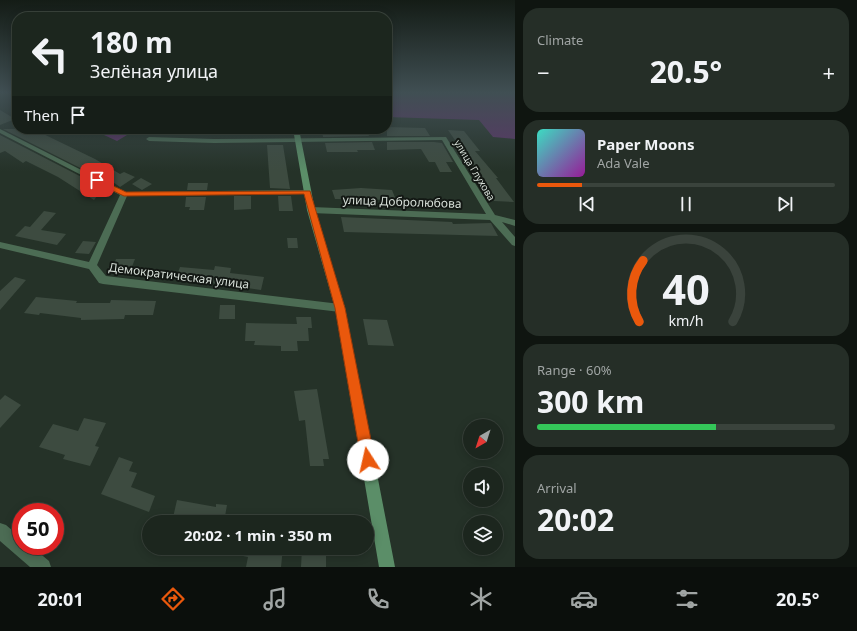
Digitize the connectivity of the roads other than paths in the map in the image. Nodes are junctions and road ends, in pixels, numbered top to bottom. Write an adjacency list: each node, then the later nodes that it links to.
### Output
1 (0, 131): 5 (street)
2 (297, 134): 3 (street, улица Глухова); 4 (main road); 7 (street, улица Глухова)
3 (149, 139)
4 (307, 192): 5 (street); 6 (main road)
5 (124, 194): 11 (street)
6 (311, 210): 7 (street, улица Добролюбова); 12 (main road)
7 (492, 218): 8 (street, улица Добролюбова); 9 (street)
8 (515, 223)
9 (515, 243)
10 (0, 245): 11 (street, Демократическая улица)
11 (92, 266): 12 (street, Демократическая улица)
12 (340, 308): 15 (main road)
13 (0, 531): 14 (street)
14 (43, 567)
15 (388, 567)

